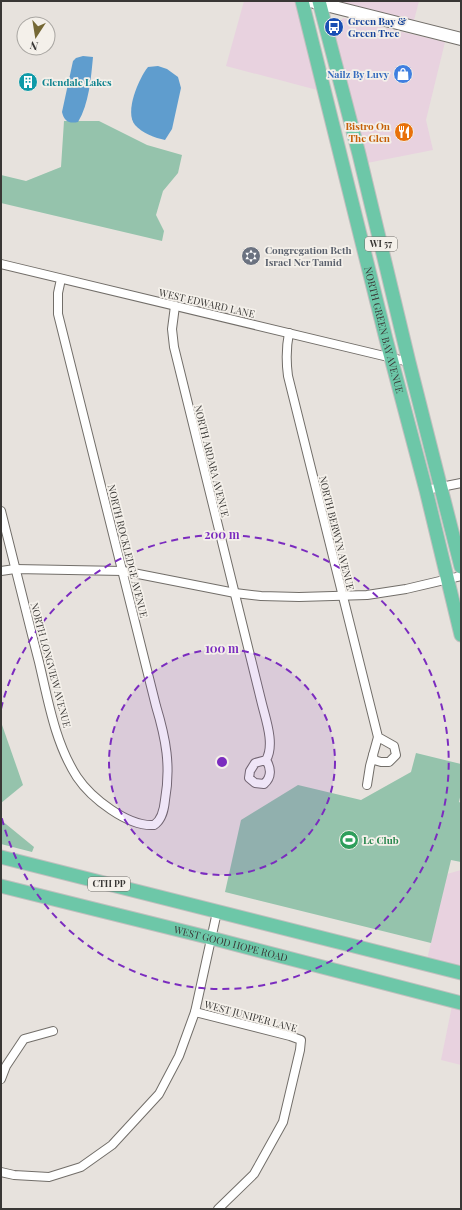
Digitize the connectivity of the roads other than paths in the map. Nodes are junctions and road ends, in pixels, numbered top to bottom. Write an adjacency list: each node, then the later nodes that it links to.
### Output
1 (302, 1): 8 (main road, NORTH GREEN BAY AVENUE / WI 57)
2 (316, 2): 3 (street); 9 (main road, NORTH GREEN BAY AVENUE / WI 57)
3 (461, 39)
4 (1, 264): 5 (street, WEST EDWARD LANE)
5 (61, 279): 6 (street, WEST EDWARD LANE); 17 (street, NORTH ROCKLEDGE AVENUE)
6 (175, 306): 7 (street, WEST EDWARD LANE); 20 (street, NORTH ARDARA AVENUE)
7 (290, 333): 8 (street, WEST EDWARD LANE); 21 (street, NORTH BERWYN AVENUE)
8 (391, 358): 9 (street, WEST EDWARD LANE); 12 (main road, NORTH GREEN BAY AVENUE / WI 57)
9 (409, 362): 11 (main road, NORTH GREEN BAY AVENUE / WI 57)
10 (461, 483): 11 (street)
11 (441, 487): 12 (street); 14 (main road, NORTH GREEN BAY AVENUE / WI 57)
12 (426, 490): 19 (main road, NORTH GREEN BAY AVENUE / WI 57)
13 (1, 511): 15 (street, NORTH LONGVIEW AVENUE)
14 (461, 567)
15 (15, 569): 16 (street); 17 (street); 27 (street, NORTH LONGVIEW AVENUE)
16 (1, 571)
17 (123, 571): 20 (street); 27 (street, NORTH ROCKLEDGE AVENUE)
18 (461, 576): 19 (street)
19 (447, 580): 21 (street); 22 (main road, NORTH GREEN BAY AVENUE / WI 57)
20 (235, 592): 21 (street); 25 (street, NORTH ARDARA AVENUE)
21 (343, 596): 23 (street, NORTH BERWYN AVENUE)
22 (461, 635)
23 (378, 737): 24 (street, NORTH BERWYN AVENUE); 24 (street)
24 (373, 755): 26 (street, NORTH BERWYN AVENUE)
25 (266, 760)
26 (367, 785)
27 (154, 825)
28 (1, 857): 30 (main road, CTH PP)
29 (1, 886): 31 (main road, WEST GOOD HOPE ROAD)
30 (217, 912): 31 (street); 32 (main road, CTH PP)
31 (211, 938): 33 (main road, WEST GOOD HOPE ROAD); 34 (street)
32 (461, 973)
33 (461, 1003)
34 (195, 1012): 37 (street); 38 (street, WEST JUNIPER LANE)
35 (53, 1031): 36 (street)
36 (1, 1079)
37 (1, 1172)
38 (218, 1209)

